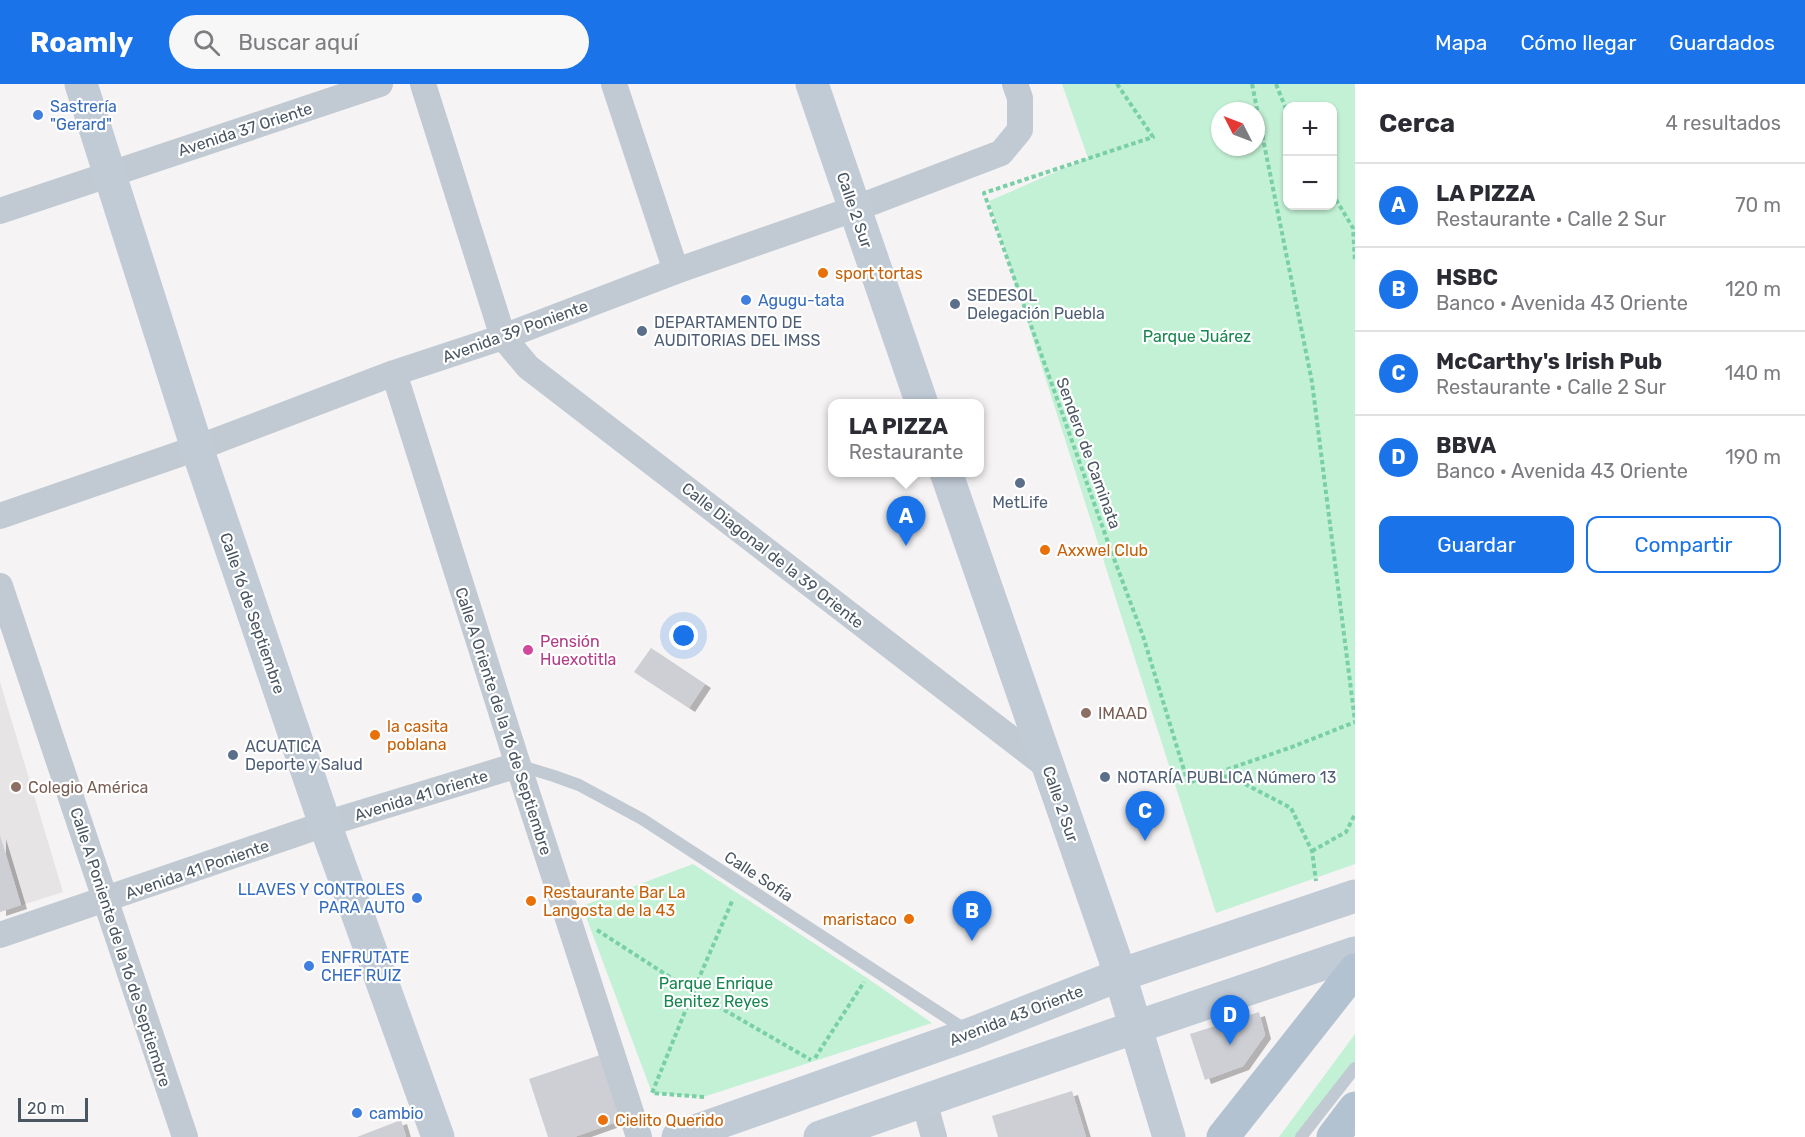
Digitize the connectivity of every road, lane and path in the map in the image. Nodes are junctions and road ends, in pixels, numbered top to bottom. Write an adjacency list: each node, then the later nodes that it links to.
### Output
1 (81, 84): 11 (street, Calle 16 de Septiembre)
2 (380, 84): 11 (street, Avenida 37 Oriente)
3 (423, 84): 17 (street)
4 (614, 84): 16 (street)
5 (812, 84): 13 (street, Calle 2 Sur)
6 (1015, 84): 13 (street, Avenida 39 Poniente)
7 (1117, 84): 27 (path, Sendero de Caminata)
8 (1252, 84): 24 (path, Sendero de Caminata)
9 (1276, 84): 10 (path)
10 (1283, 103)
11 (109, 174): 14 (street, Avenida 37 Oriente); 20 (street, Calle 16 de Septiembre)
12 (1337, 201): 15 (path)
13 (854, 209): 16 (street, Avenida 39 Poniente); 19 (street, Calle 2 Sur)
14 (0, 211)
15 (1355, 262)
16 (676, 271): 17 (street, Avenida 39 Poniente)
17 (503, 337): 18 (street, Avenida 39 Poniente); 26 (street, Calle Diagonal de la 39 Oriente)
18 (394, 373): 20 (street, Avenida 39 Poniente); 25 (street, Calle A Oriente de la 16 de Septiembre)
19 (920, 399)
20 (197, 448): 22 (street, Avenida 39 Poniente); 29 (street, Calle 16 de Septiembre)
21 (948, 477): 26 (street, Calle 2 Sur)
22 (0, 516)
23 (0, 586): 33 (street, Calle A Poniente de la 16 de Septiembre)
24 (1355, 721): 27 (path, Sendero de Caminata)
25 (518, 765): 29 (street, Avenida 41 Oriente); 44 (lane, Calle Sofía); 53 (street, Calle A Oriente de la 16 de Septiembre)
26 (1049, 768): 39 (street, Calle 2 Sur)
27 (1217, 773): 30 (path)
28 (1355, 814): 30 (path)
29 (325, 824): 33 (street, Avenida 41 Poniente); 52 (street, Calle 16 de Septiembre)
30 (1312, 851): 34 (path)
31 (736, 893): 42 (path)
32 (1355, 896): 34 (street, Avenida 43 Oriente)
33 (106, 900): 36 (street, Avenida 41 Poniente); 51 (street, Calle A Poniente de la 16 de Septiembre)
34 (1319, 909): 39 (street, Avenida 43 Oriente)
35 (589, 925): 42 (path)
36 (0, 935)
37 (1355, 953): 43 (street)
38 (1355, 970): 58 (main road)
39 (1120, 975): 43 (street, Calle 2 Sur); 44 (street, Avenida 43 Oriente)
40 (867, 978): 45 (path)
41 (1355, 986): 59 (lane)
42 (693, 992): 45 (path); 48 (path)
43 (1136, 1027): 49 (street); 57 (street, Calle 2 Sur)
44 (972, 1033): 54 (street, Avenida 43 Oriente)
45 (813, 1062): 46 (path)
46 (802, 1065)
47 (1355, 1068): 60 (lane)
48 (714, 1094)
49 (924, 1101): 55 (street); 56 (street)
50 (1355, 1108): 61 (main road)
51 (185, 1137)
52 (438, 1137)
53 (639, 1137)
54 (678, 1137)
55 (820, 1137)
56 (934, 1137)
57 (1169, 1137)
58 (1223, 1137)
59 (1237, 1137)
60 (1301, 1137)
61 (1333, 1137)

